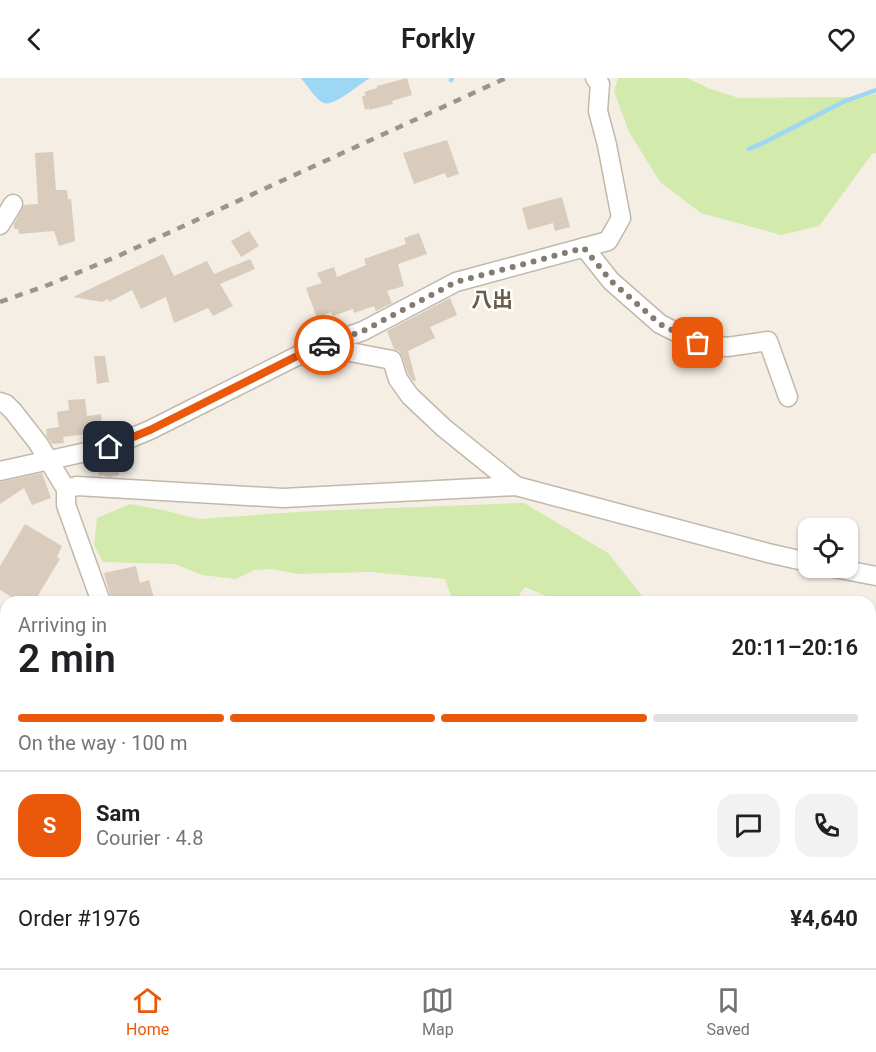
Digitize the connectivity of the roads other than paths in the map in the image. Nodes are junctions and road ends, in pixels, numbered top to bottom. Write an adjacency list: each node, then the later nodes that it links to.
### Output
1 (595, 78): 4 (street)
2 (13, 204): 3 (street)
3 (0, 225)
4 (584, 248): 5 (street); 6 (street)
5 (311, 349): 8 (street); 10 (street)
6 (788, 397)
7 (0, 402): 8 (street)
8 (48, 460): 9 (street); 11 (street)
9 (0, 471)
10 (516, 486): 11 (street); 12 (street)
11 (66, 489): 15 (street)
12 (798, 560)
13 (858, 573): 14 (street)
14 (876, 576)
15 (99, 596)

